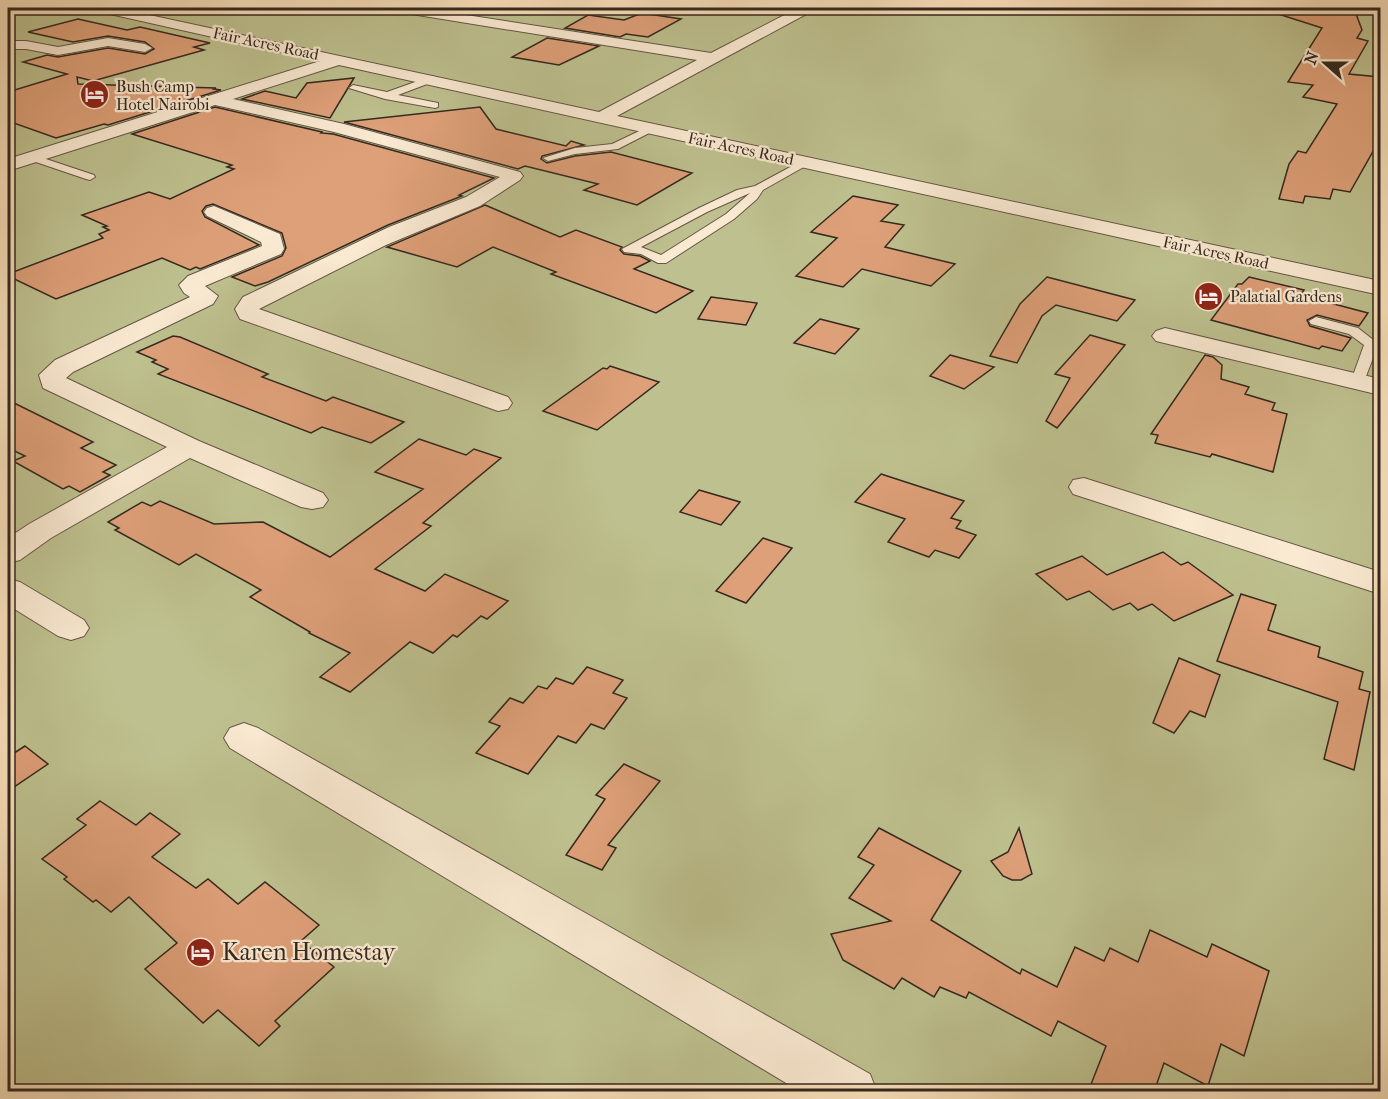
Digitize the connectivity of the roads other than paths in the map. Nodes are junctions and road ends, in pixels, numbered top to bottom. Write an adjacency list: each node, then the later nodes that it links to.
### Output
1 (101, 8): 4 (street, Fair Acres Road)
2 (399, 8): 7 (street)
3 (807, 8): 7 (street)
4 (130, 10): 8 (street, Fair Acres Road)
5 (8, 45): 6 (street)
6 (145, 48)
7 (713, 58): 16 (street)
8 (340, 59): 9 (street, Fair Acres Road); 12 (street)
9 (432, 80): 11 (lane); 16 (street, Fair Acres Road)
10 (353, 88): 11 (lane)
11 (390, 97): 13 (lane); 14 (lane); 15 (lane)
12 (213, 99): 19 (street); 30 (street)
13 (361, 100)
14 (435, 105)
15 (378, 109)
16 (602, 117): 17 (street, Fair Acres Road)
17 (652, 128): 18 (lane); 20 (street, Fair Acres Road)
18 (548, 158)
19 (16, 160): 21 (lane)
20 (805, 162): 22 (lane); 26 (street, Fair Acres Road)
21 (90, 177)
22 (759, 188): 24 (lane); 25 (lane)
23 (214, 213): 31 (street)
24 (648, 237): 25 (lane); 25 (lane)
25 (682, 246)
26 (1380, 288)
27 (1316, 321): 29 (lane)
28 (1165, 336): 29 (street)
29 (1369, 384)
30 (498, 403)
31 (189, 447): 33 (street); 34 (street)
32 (1083, 488): 35 (street)
33 (312, 500)
34 (8, 553)
35 (1380, 584)
36 (8, 590): 37 (street)
37 (71, 628)
38 (244, 738): 39 (street)
39 (851, 1092)

